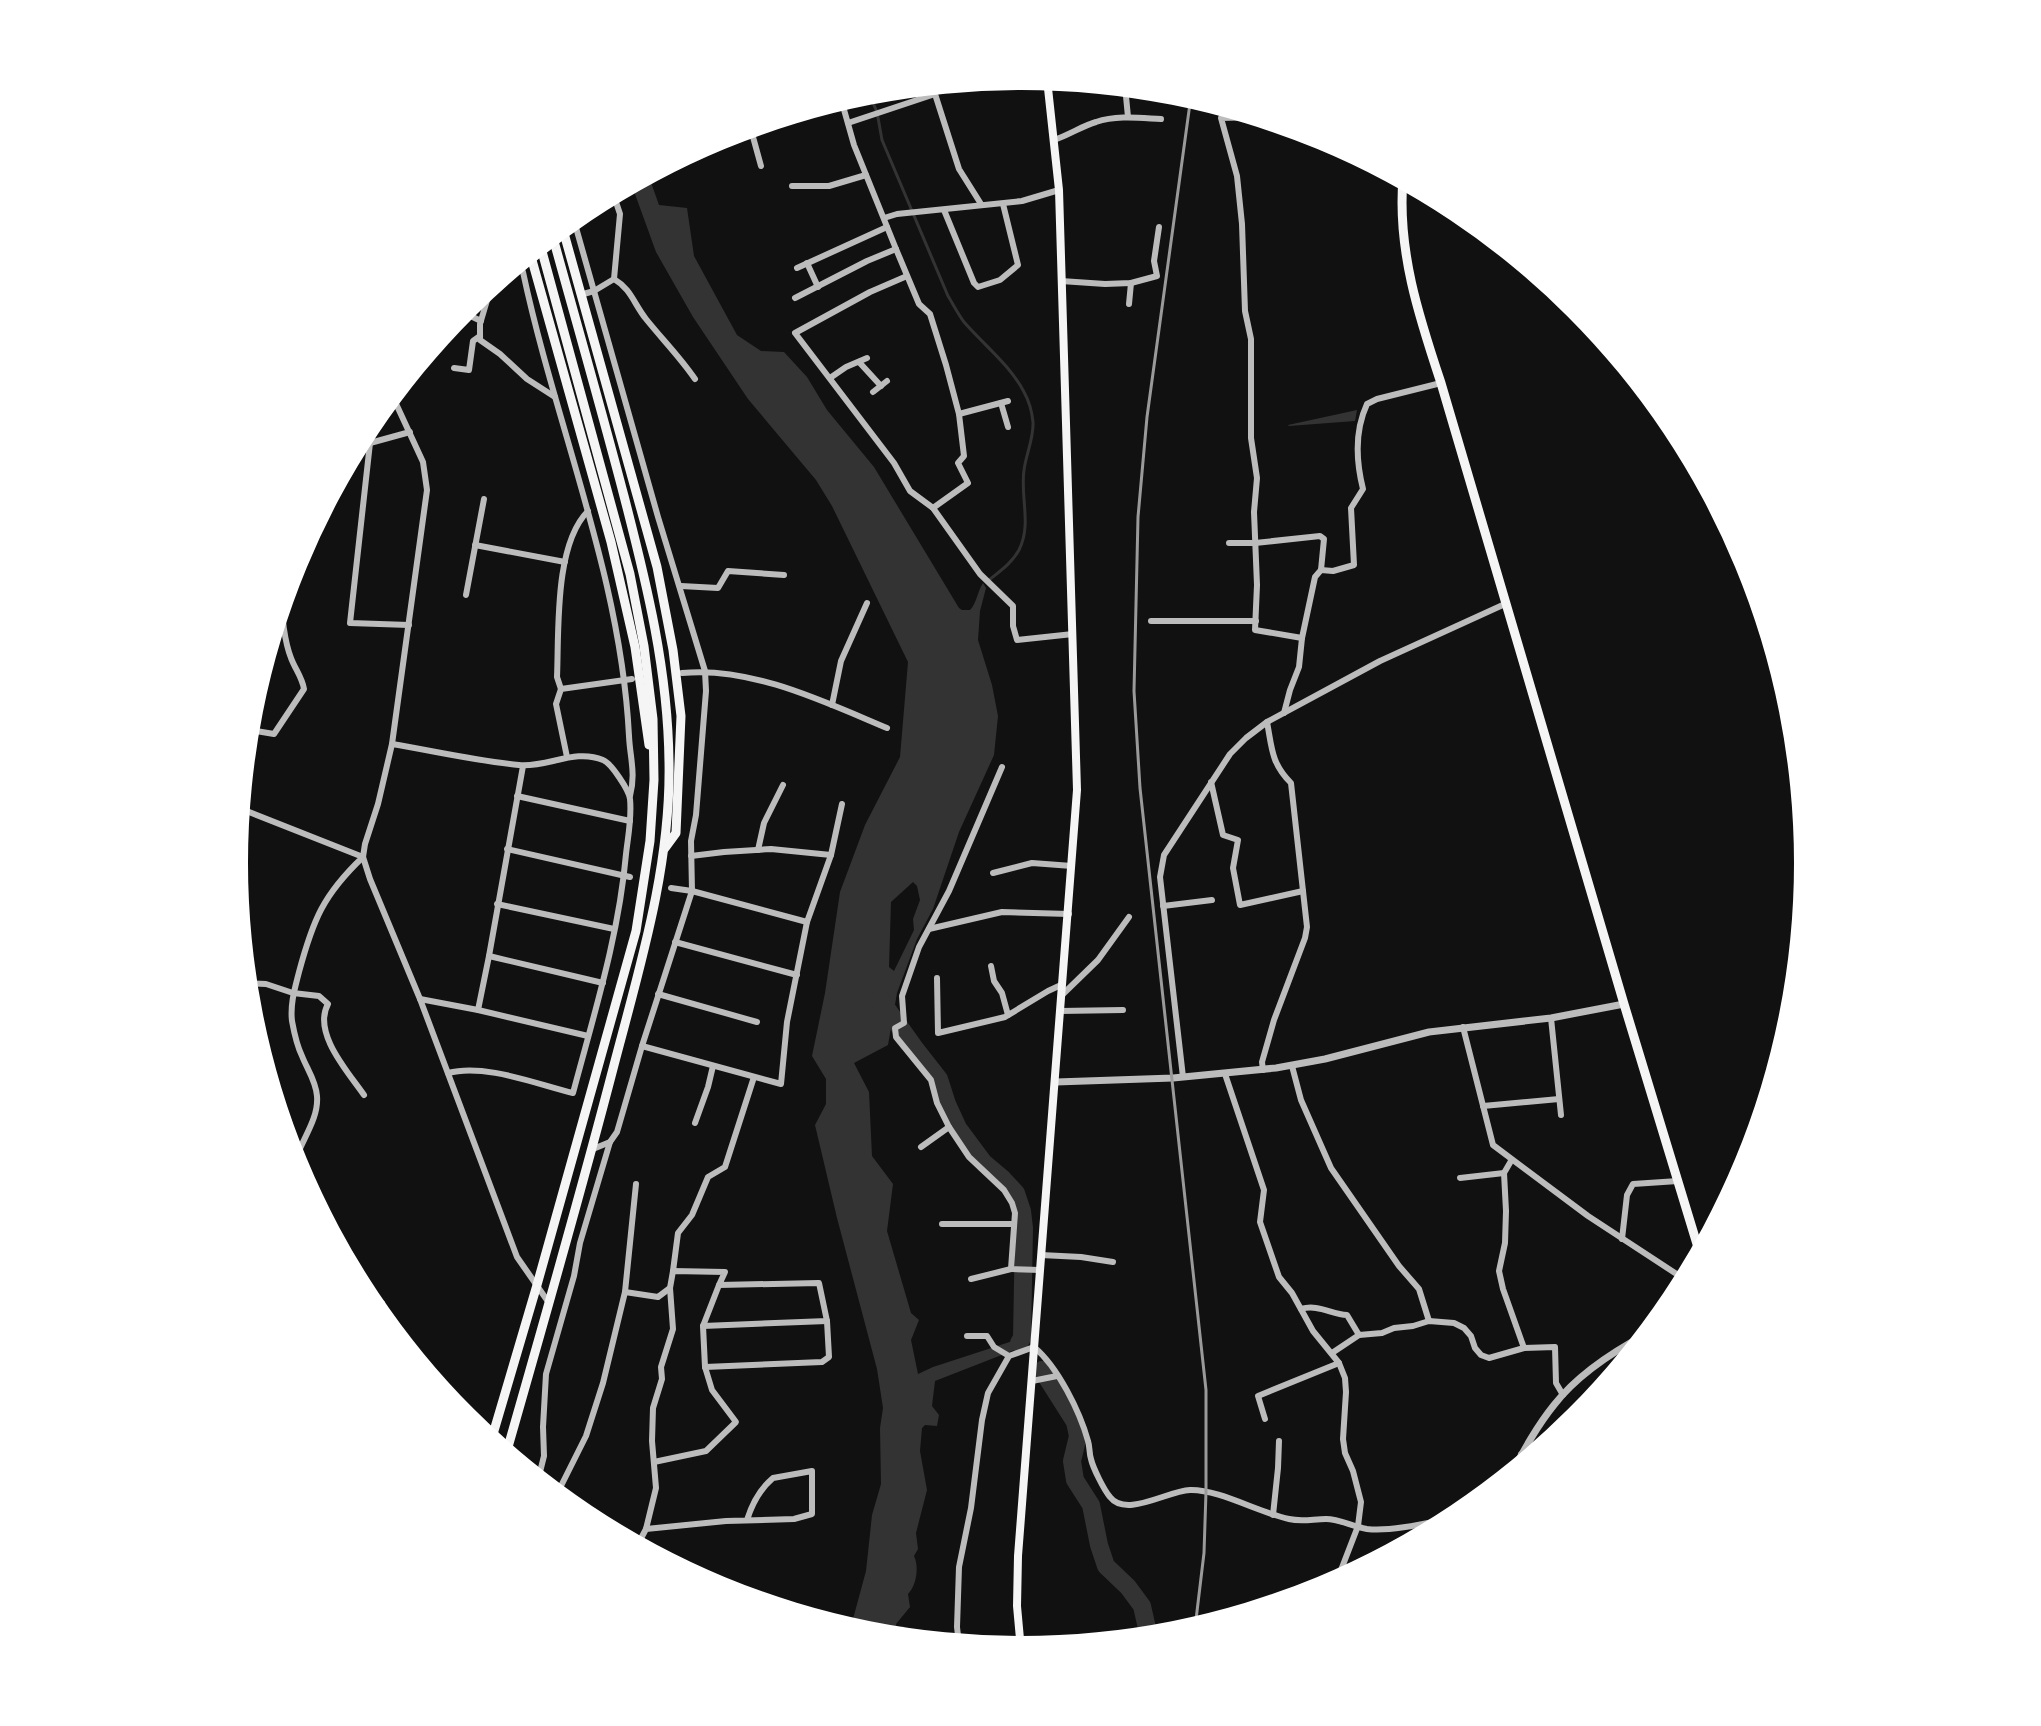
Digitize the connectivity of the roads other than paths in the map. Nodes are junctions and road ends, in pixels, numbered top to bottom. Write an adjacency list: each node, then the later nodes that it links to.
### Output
1 (1048, 91): 11 (main road)
2 (935, 95): 18 (street)
3 (928, 96): 9 (street)
4 (1126, 98): 6 (street)
5 (844, 111): 9 (street)
6 (1128, 117): 8 (street); 11 (street)
7 (1227, 118): 64 (street)
8 (1161, 119)
9 (848, 123): 13 (street)
10 (753, 138): 12 (street)
11 (1054, 140): 15 (main road)
12 (761, 166)
13 (866, 175): 14 (street); 21 (street)
14 (792, 186)
15 (1059, 190): 19 (street); 35 (main road)
16 (1403, 192): 51 (main road)
17 (617, 204): 34 (street)
18 (981, 204): 19 (street); 20 (street)
19 (1003, 204): 20 (street)
20 (944, 210): 21 (street)
21 (884, 218): 22 (street)
22 (887, 227): 27 (street); 29 (street)
23 (1159, 227): 36 (street)
24 (577, 230): 38 (street)
25 (565, 239): 39 (main road)
26 (555, 246): 100 (main road)
27 (896, 249): 33 (street); 37 (street)
28 (543, 256): 92 (main road)
29 (807, 263): 31 (street); 37 (street)
30 (533, 264): 92 (main road)
31 (797, 268)
32 (523, 272): 53 (street)
33 (907, 276): 49 (street); 55 (street)
34 (614, 279): 38 (street); 50 (street)
35 (1061, 281): 36 (street); 77 (main road)
36 (1131, 283): 41 (street)
37 (818, 287): 40 (street)
38 (594, 291): 39 (street); 69 (street)
39 (580, 295): 100 (main road)
40 (795, 298)
41 (1129, 304)
42 (486, 305): 44 (street)
43 (473, 317): 44 (street)
44 (481, 321): 45 (street)
45 (480, 336): 48 (street); 53 (street)
46 (867, 358): 47 (street)
47 (859, 362): 49 (street); 52 (street)
48 (454, 368)
49 (830, 378): 61 (street)
50 (695, 379)
51 (1441, 383): 67 (street); 72 (main road)
52 (873, 392)
53 (555, 397): 62 (street)
54 (397, 406): 57 (street)
55 (959, 414): 56 (street); 61 (street)
56 (1008, 427)
57 (410, 432): 58 (street); 75 (street)
58 (373, 442)
59 (370, 447): 75 (street)
60 (484, 499): 65 (street)
61 (933, 508): 77 (street)
62 (588, 511): 66 (street); 81 (street)
63 (1229, 543): 64 (street)
64 (1255, 543): 67 (street); 74 (street)
65 (475, 545): 66 (street); 70 (street)
66 (565, 562): 82 (street)
67 (1321, 570): 78 (street)
68 (784, 575): 69 (street)
69 (681, 586): 79 (street)
70 (466, 595)
71 (867, 603): 83 (street)
72 (1505, 604): 84 (street); 132 (main road)
73 (1151, 621): 74 (street)
74 (1256, 621): 78 (street)
75 (409, 625): 88 (street)
76 (285, 627): 87 (street)
77 (1073, 634): 106 (main road)
78 (1302, 638): 84 (street)
79 (705, 671): 80 (street); 83 (street); 104 (street)
80 (682, 673)
81 (628, 680): 82 (street); 96 (street)
82 (561, 689): 89 (street)
83 (832, 705): 86 (street)
84 (1284, 713): 85 (street)
85 (1267, 722): 93 (street); 111 (street)
86 (887, 728)
87 (259, 731)
88 (392, 744): 90 (street); 105 (street)
89 (567, 757): 90 (street); 96 (street)
90 (523, 766): 95 (street)
91 (1002, 767): 119 (street)
92 (654, 780): 176 (main road)
93 (1211, 782): 111 (street); 114 (street)
94 (783, 785): 102 (street)
95 (517, 796): 99 (street); 101 (street)
96 (630, 796): 99 (street)
97 (842, 804): 103 (street)
98 (249, 812): 105 (street)
99 (630, 821): 108 (street)
100 (664, 848): 159 (main road)
101 (507, 849): 108 (street); 113 (street)
102 (758, 850): 103 (street); 104 (street)
103 (831, 855): 117 (street)
104 (691, 856): 110 (street)
105 (363, 857): 128 (street); 131 (street)
106 (1072, 866): 107 (street); 115 (main road)
107 (993, 873)
108 (627, 876): 118 (street)
109 (671, 888): 110 (street)
110 (692, 891): 117 (street); 120 (street)
111 (1303, 891): 144 (street)
112 (1212, 900): 114 (street)
113 (497, 904): 118 (street); 121 (street)
114 (1163, 906): 148 (street)
115 (1069, 914): 119 (street); 127 (main road)
116 (1129, 917): 130 (street)
117 (807, 922): 123 (street)
118 (614, 929): 125 (street)
119 (929, 929): 155 (street)
120 (675, 942): 123 (street); 129 (street)
121 (489, 956): 125 (street); 133 (street)
122 (991, 966): 136 (street)
123 (797, 975): 147 (street)
124 (937, 978): 136 (street)
125 (603, 983): 140 (street)
126 (257, 984): 128 (street)
127 (1061, 985): 130 (main road); 136 (street)
128 (293, 993): 150 (street); 157 (street)
129 (658, 994): 138 (street); 141 (street)
130 (1061, 996): 135 (main road)
131 (420, 999): 133 (street); 145 (street)
132 (1624, 1004): 137 (street); 163 (main road)
133 (478, 1010): 140 (street)
134 (1123, 1010): 135 (street)
135 (1060, 1011): 149 (main road)
136 (1008, 1015)
137 (1551, 1018): 139 (street); 151 (street)
138 (757, 1022)
139 (1463, 1027): 143 (street); 152 (street)
140 (588, 1036): 145 (street)
141 (642, 1046): 142 (street); 156 (street)
142 (713, 1066): 147 (street); 154 (street)
143 (1292, 1066): 144 (street); 183 (street)
144 (1263, 1070): 146 (street)
145 (448, 1073): 176 (street)
146 (1225, 1074): 148 (street); 181 (street)
147 (754, 1077): 173 (street)
148 (1183, 1077): 149 (street)
149 (1056, 1082): 169 (main road)
150 (364, 1095)
151 (1559, 1099): 152 (street); 153 (street)
152 (1483, 1106): 160 (street)
153 (1561, 1115)
154 (695, 1123)
155 (949, 1127): 158 (street); 166 (street)
156 (610, 1142): 159 (street); 203 (street)
157 (302, 1146)
158 (921, 1147)
159 (593, 1149): 180 (main road)
160 (1511, 1161): 161 (street); 167 (street)
161 (1504, 1173): 162 (street); 189 (street)
162 (1460, 1178)
163 (1678, 1181): 167 (street); 168 (main road)
164 (636, 1184): 179 (street)
165 (942, 1224): 166 (street)
166 (1014, 1224): 171 (street)
167 (1622, 1239): 174 (street)
168 (1696, 1239)
169 (1041, 1255): 170 (street); 172 (main road)
170 (1113, 1262)
171 (1014, 1269): 172 (street); 175 (street)
172 (1040, 1270): 188 (main road)
173 (673, 1271): 177 (street); 178 (street)
174 (1675, 1273)
175 (971, 1279)
176 (537, 1285): 180 (street); 198 (main road)
177 (719, 1285): 182 (street); 184 (street)
178 (670, 1288): 179 (street); 202 (street)
179 (625, 1292): 204 (street)
180 (549, 1303): 200 (main road)
181 (1301, 1309): 185 (street); 190 (street)
182 (827, 1321): 184 (street); 193 (street)
183 (1429, 1321): 185 (street); 189 (street)
184 (703, 1326): 193 (street)
185 (1359, 1335): 190 (street)
186 (967, 1336): 191 (street)
187 (1624, 1346): 196 (street)
188 (1034, 1347): 191 (street); 194 (street); 195 (main road)
189 (1524, 1348): 196 (street)
190 (1332, 1353): 192 (street)
191 (1008, 1355): 212 (street)
192 (1339, 1363): 197 (street); 208 (street)
193 (705, 1367): 202 (street)
194 (1057, 1376): 195 (street); 205 (street)
195 (1035, 1381): 213 (main road)
196 (1563, 1395): 201 (street)
197 (1265, 1419)
198 (495, 1429)
199 (1279, 1441): 205 (street)
200 (509, 1442)
201 (1525, 1448)
202 (654, 1462): 209 (street)
203 (541, 1469)
204 (562, 1485)
205 (1273, 1515): 208 (street)
206 (747, 1520): 206 (street); 209 (street)
207 (1422, 1523): 208 (street)
208 (1358, 1526): 211 (street)
209 (646, 1529): 210 (street)
210 (642, 1536)
211 (1343, 1565)
212 (958, 1633)
213 (1020, 1636)

